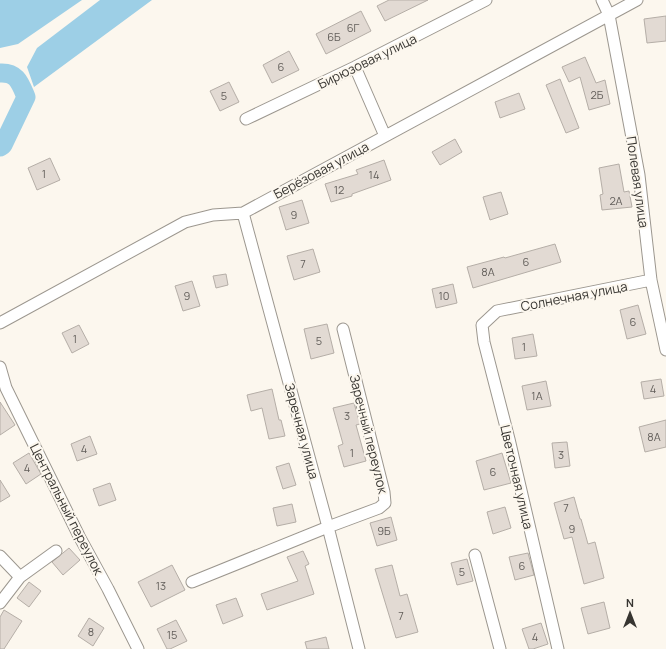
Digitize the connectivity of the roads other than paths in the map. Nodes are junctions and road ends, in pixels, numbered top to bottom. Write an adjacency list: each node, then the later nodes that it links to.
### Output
1 (486, 0): 5 (street, Бирюзовая улица)
2 (602, 0): 4 (street)
3 (637, 0): 4 (street, Берёзовая улица)
4 (609, 15): 7 (street, Берёзовая улица); 9 (street, Полевая улица)
5 (355, 67): 6 (street, Бирюзовая улица); 7 (street)
6 (246, 119)
7 (385, 136): 8 (street, Берёзовая улица)
8 (243, 213): 11 (street, Берёзовая улица); 15 (street, Заречная улица)
9 (651, 280): 10 (street, Солнечная улица); 13 (street, Полевая улица)
10 (497, 311): 25 (street, Цветочная улица)
11 (0, 323)
12 (343, 329): 15 (street, Заречный переулок)
13 (666, 350)
14 (0, 367): 22 (street, Центральный переулок)
15 (328, 527): 20 (street); 23 (street, Заречная улица)
16 (56, 551): 19 (street)
17 (475, 555): 24 (street)
18 (0, 556): 19 (street)
19 (20, 577): 21 (street)
20 (192, 582)
21 (0, 603)
22 (138, 649)
23 (359, 649)
24 (500, 649)
25 (558, 649)

